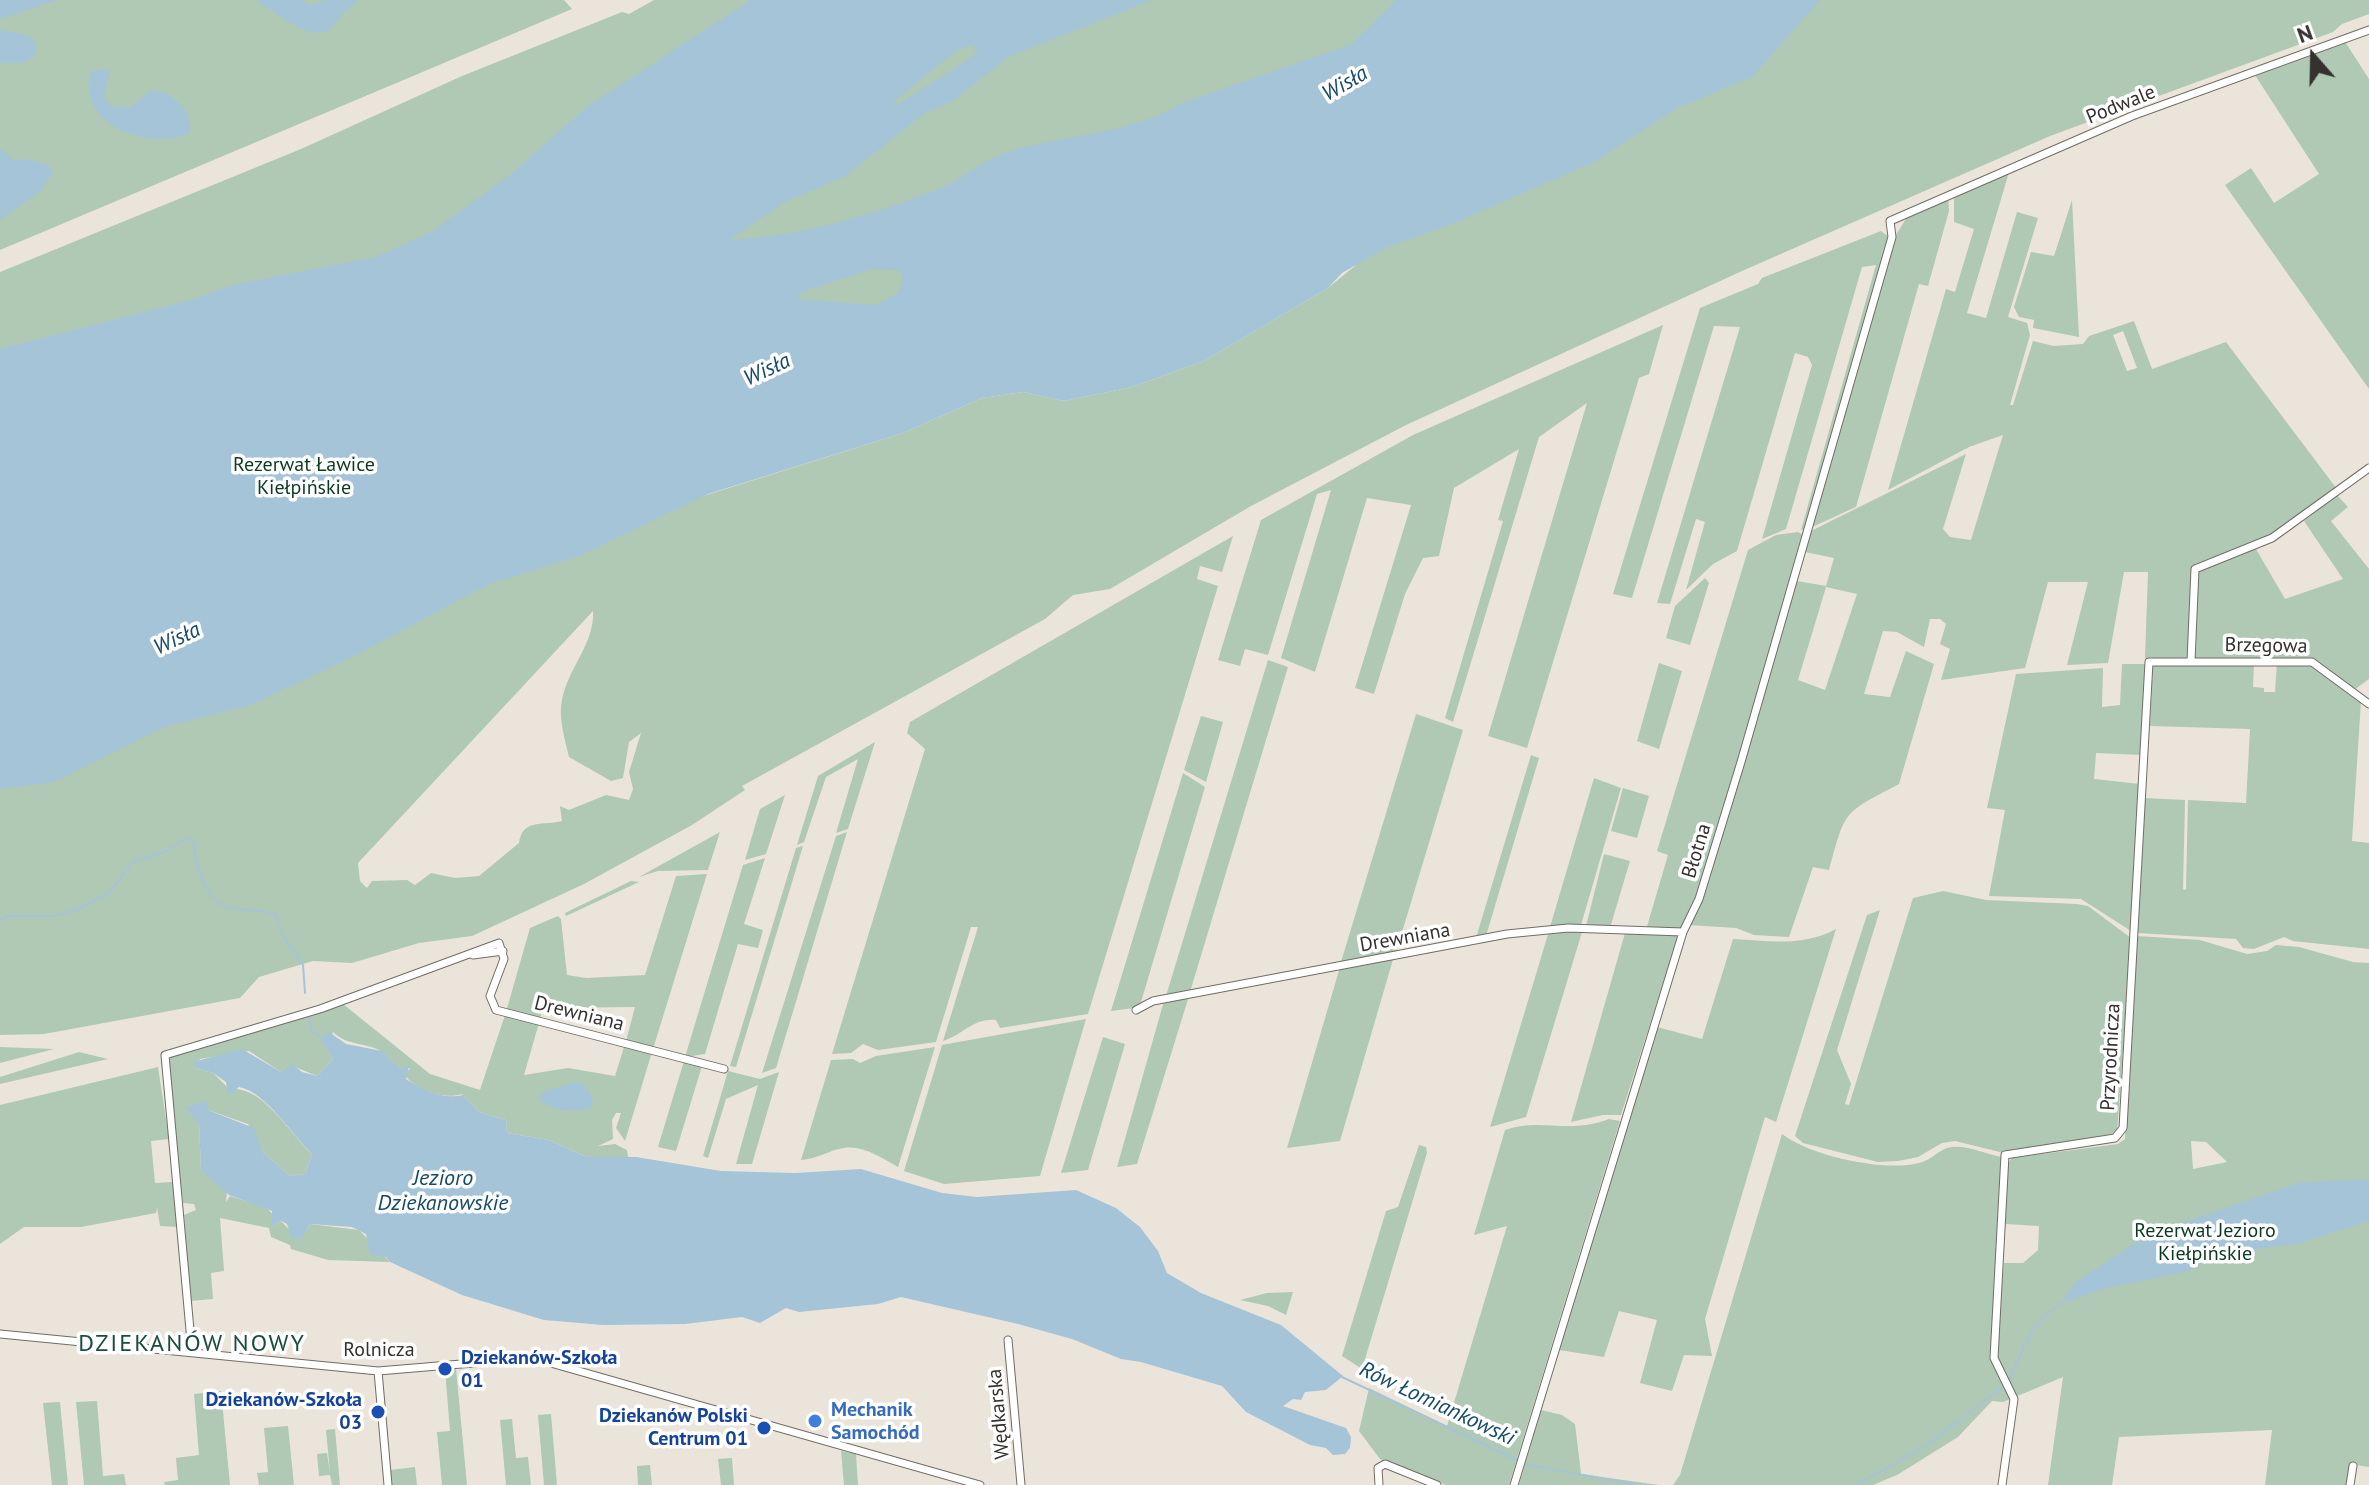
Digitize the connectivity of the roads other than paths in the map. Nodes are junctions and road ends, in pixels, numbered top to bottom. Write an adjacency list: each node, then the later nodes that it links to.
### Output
1 (2369, 30): 2 (street, Podwale)
2 (1890, 221): 7 (street, Błotna)
3 (2369, 468): 4 (street)
4 (2191, 661): 5 (street, Brzegowa); 6 (street, Brzegowa)
5 (2149, 662): 21 (street, Przyrodnicza)
6 (2369, 704)
7 (1683, 932): 8 (street, Drewniana); 20 (street, Błotna)
8 (1136, 1010)
9 (724, 1069): 12 (street, Drewniana)
10 (0, 1334): 12 (street, Rolnicza)
11 (1008, 1340): 17 (street, Wędkarska)
12 (192, 1352): 13 (street, Rolnicza)
13 (378, 1371): 15 (street); 16 (street, Rolnicza)
14 (2353, 1466): 22 (street)
15 (388, 1485)
16 (980, 1485)
17 (1021, 1485)
18 (1379, 1485): 19 (street)
19 (1437, 1485)
20 (1514, 1485)
21 (2002, 1485)
22 (2350, 1485)

